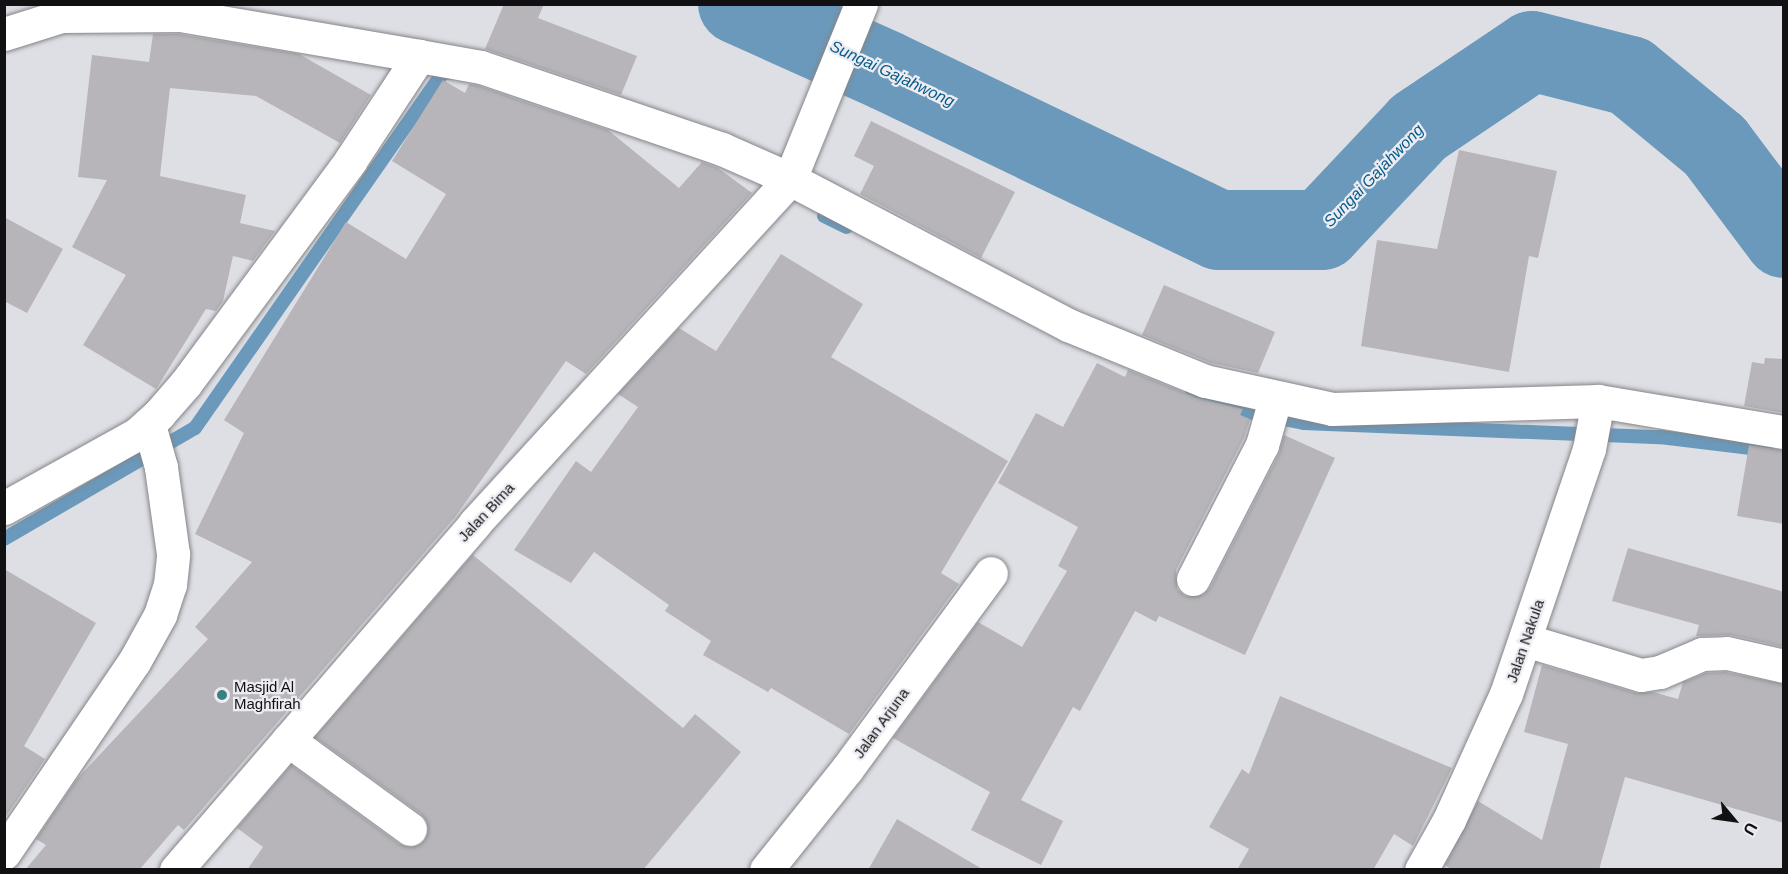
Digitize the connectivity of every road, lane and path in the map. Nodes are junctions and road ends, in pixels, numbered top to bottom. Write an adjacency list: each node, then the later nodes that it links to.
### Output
1 (861, 4): 4 (street, Jalan Bima)
2 (4, 34): 3 (street)
3 (419, 56): 4 (street); 8 (street)
4 (794, 169): 6 (street); 14 (street, Jalan Bima)
5 (1598, 409): 6 (street); 7 (street); 12 (street, Jalan Nakula)
6 (1273, 410): 11 (street)
7 (1784, 432)
8 (155, 444): 9 (street); 16 (street)
9 (4, 508)
10 (991, 573): 18 (street, Jalan Arjuna)
11 (1193, 579)
12 (1525, 640): 13 (street); 19 (street, Jalan Nakula)
13 (1784, 666)
14 (288, 740): 15 (street); 17 (street, Jalan Bima)
15 (410, 829)
16 (4, 853)
17 (176, 870)
18 (766, 870)
19 (1421, 870)

